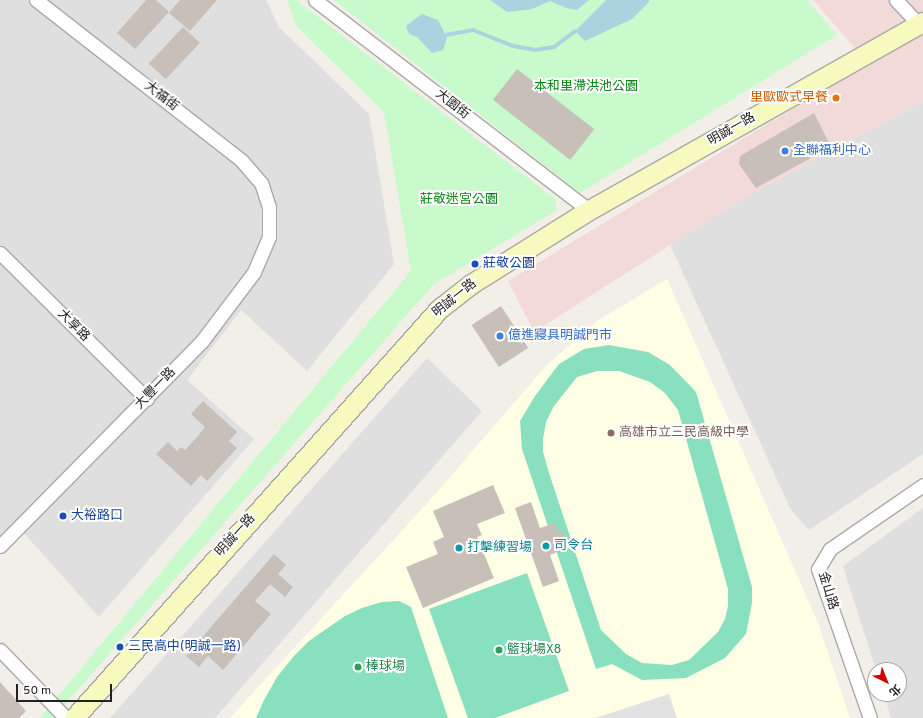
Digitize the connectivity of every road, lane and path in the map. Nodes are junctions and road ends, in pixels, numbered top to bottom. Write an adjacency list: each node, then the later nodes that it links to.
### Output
1 (36, 0): 5 (street, 大福街)
2 (315, 0): 6 (street, 大園街)
3 (896, 0): 4 (street)
4 (921, 24): 6 (street, 明誠一路)
5 (270, 207): 8 (street, 大豐一路)
6 (589, 210): 13 (street, 明誠一路)
7 (0, 253): 8 (street, 大享路)
8 (147, 399): 10 (street, 大豐一路)
9 (923, 485): 14 (street, 金山路)
10 (0, 546)
11 (0, 650): 12 (street)
12 (66, 718)
13 (74, 718)
14 (870, 718)

